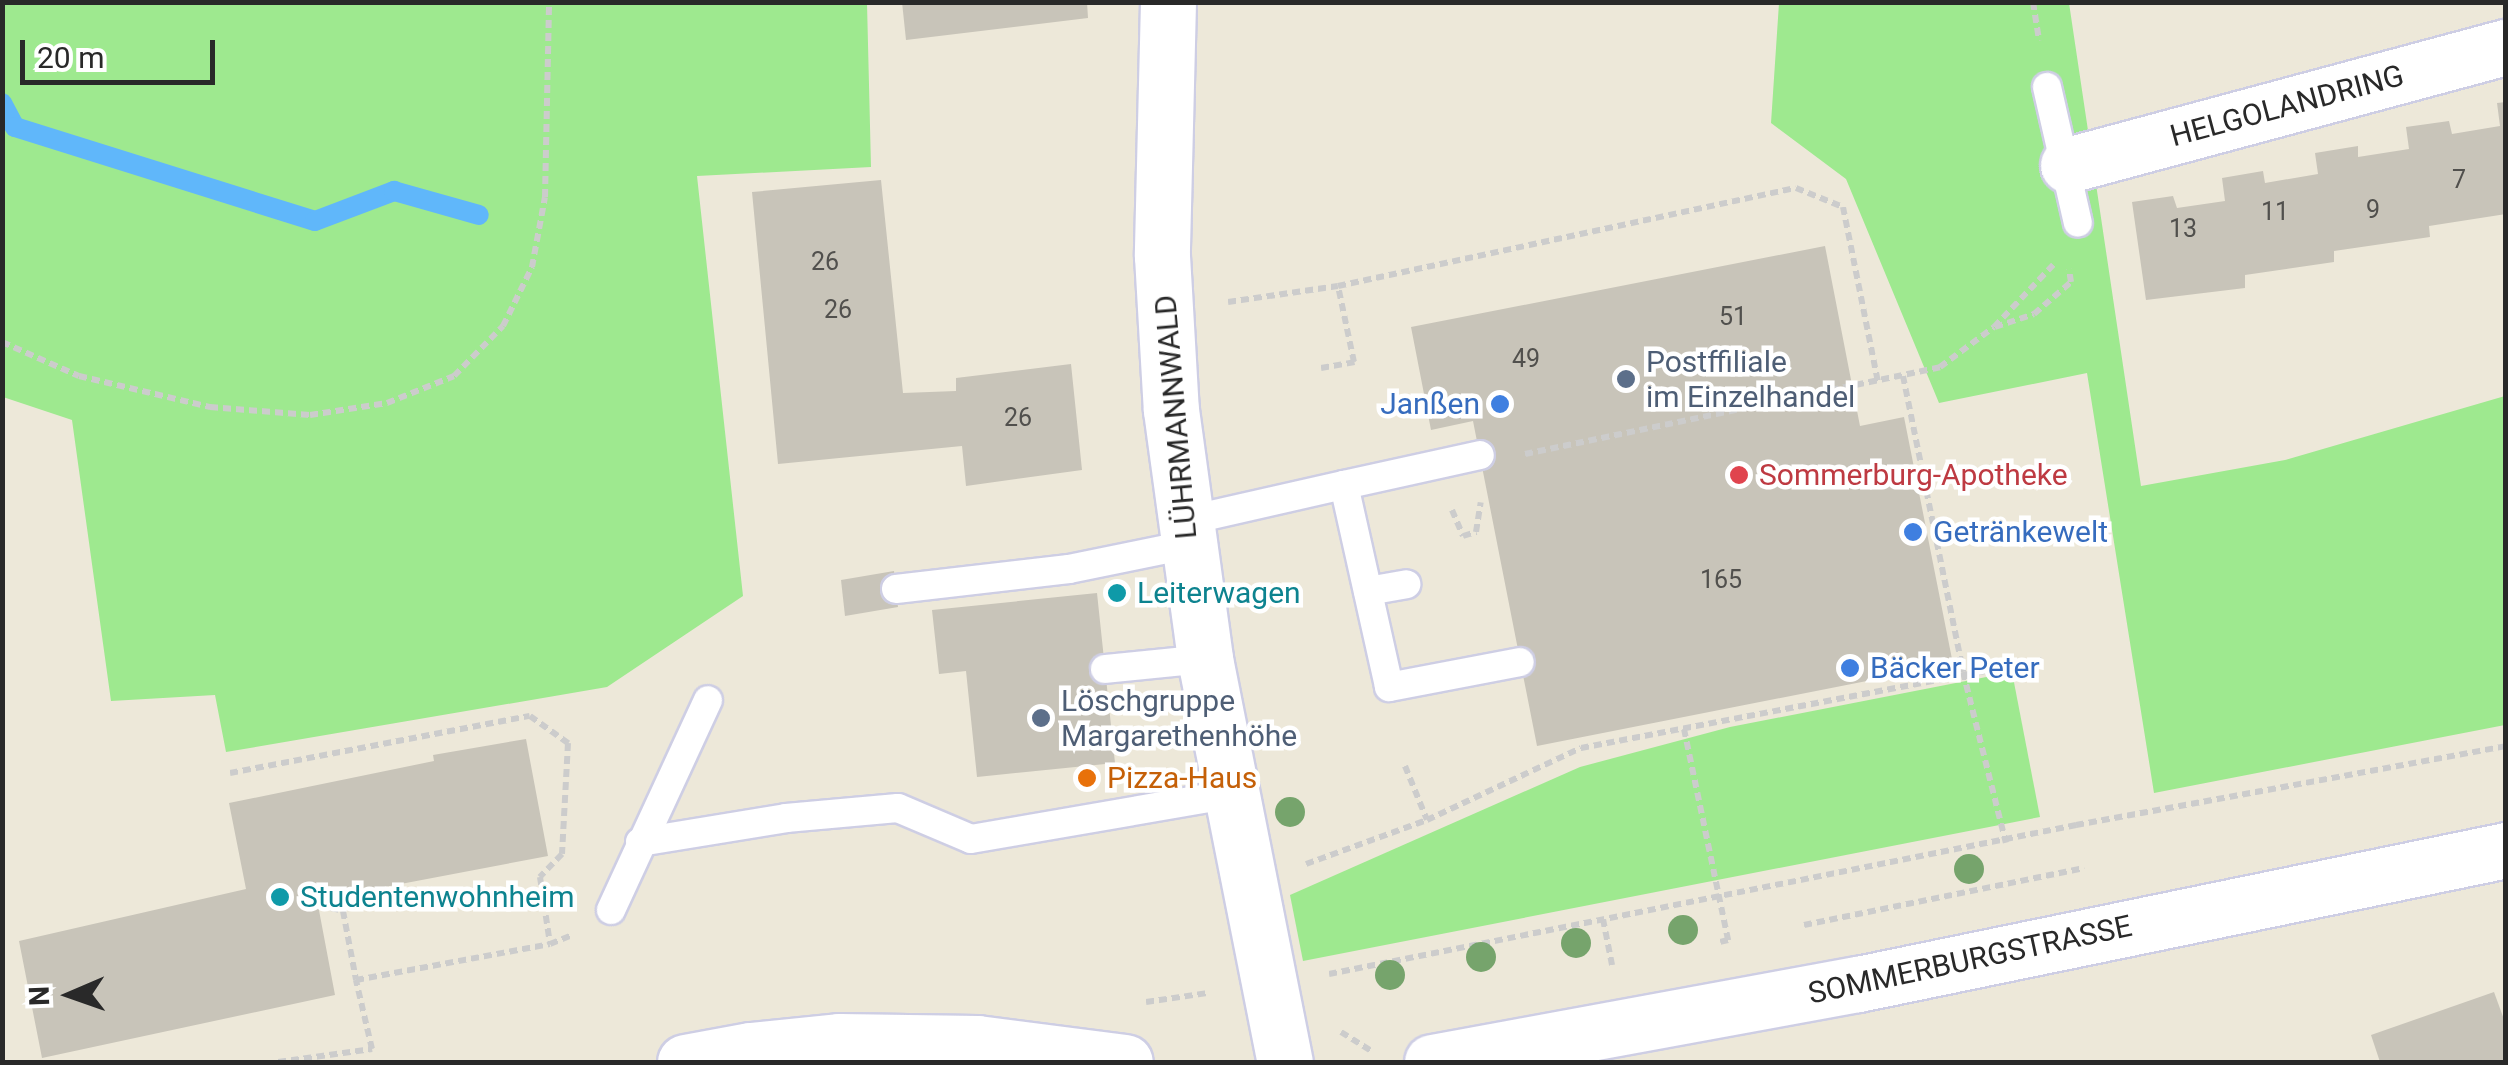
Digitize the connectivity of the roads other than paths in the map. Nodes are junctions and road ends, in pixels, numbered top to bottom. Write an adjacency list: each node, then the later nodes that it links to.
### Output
1 (1168, 2): 8 (street, LÜHRMANNWALD)
2 (2506, 47): 4 (street, HELGOLANDRING)
3 (2048, 87): 4 (lane)
4 (2068, 165): 5 (lane)
5 (2078, 224)
6 (1480, 456): 7 (lane)
7 (1344, 485): 8 (lane); 11 (lane)
8 (1186, 533): 10 (lane); 12 (street, LÜHRMANNWALD)
9 (1406, 584): 11 (lane)
10 (896, 589)
11 (1368, 591): 13 (lane)
12 (1205, 659): 14 (lane); 16 (street, LÜHRMANNWALD)
13 (1520, 662)
14 (1105, 668)
15 (708, 700): 17 (lane)
16 (1232, 794): 17 (lane); 22 (street, LÜHRMANNWALD)
17 (640, 842): 19 (lane)
18 (2506, 850): 23 (street, SOMMERBURGSTRASSE)
19 (610, 910)
20 (684, 1062): 21 (street)
21 (1125, 1062)
22 (1286, 1062)
23 (1432, 1062)

